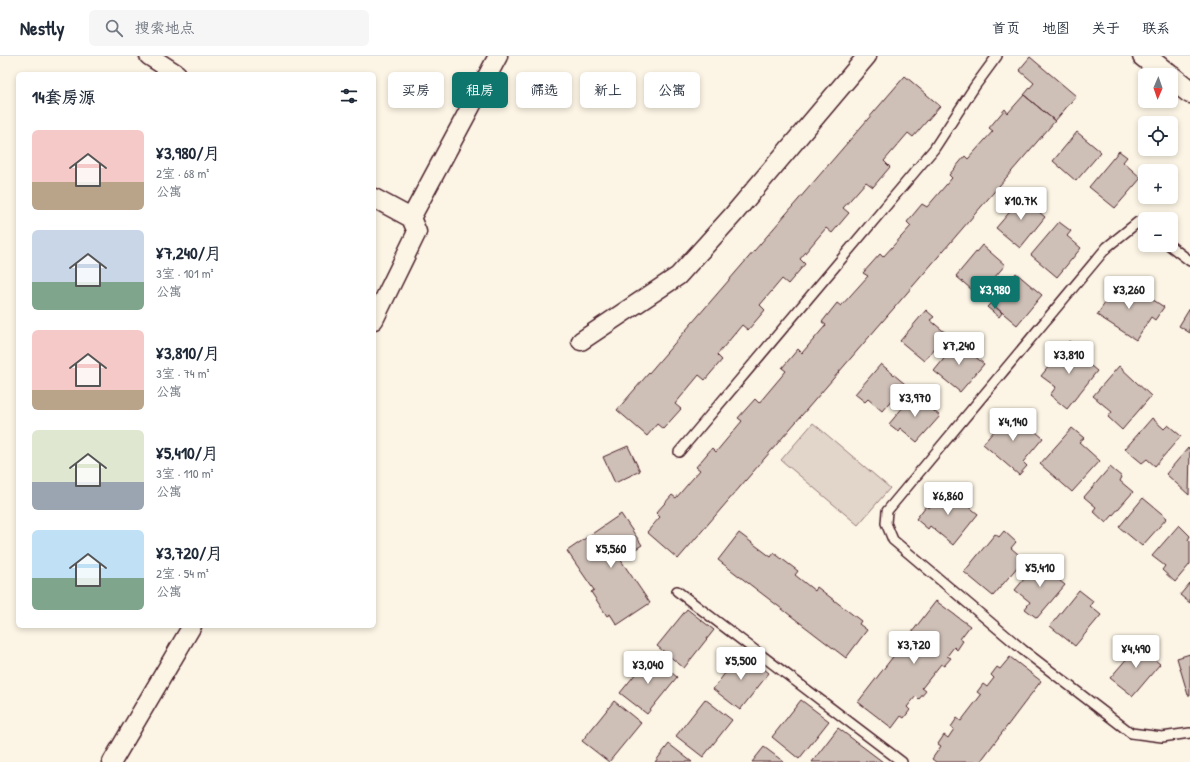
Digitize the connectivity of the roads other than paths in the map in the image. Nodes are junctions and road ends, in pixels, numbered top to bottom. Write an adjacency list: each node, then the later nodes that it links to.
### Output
1 (149, 56): 7 (street)
2 (498, 56): 11 (street)
3 (867, 56): 16 (street)
4 (997, 56): 17 (lane)
5 (1144, 56): 6 (street)
6 (1159, 68)
7 (174, 72)
8 (1178, 83): 9 (street)
9 (1190, 92)
10 (376, 199): 11 (street)
11 (411, 218): 15 (street)
12 (1138, 222): 20 (lane)
13 (1178, 252): 14 (lane)
14 (1190, 261)
15 (376, 316)
16 (580, 341)
17 (679, 452)
18 (677, 590): 22 (lane)
19 (191, 628): 21 (street)
20 (1190, 733)
21 (112, 762)
22 (902, 762)

